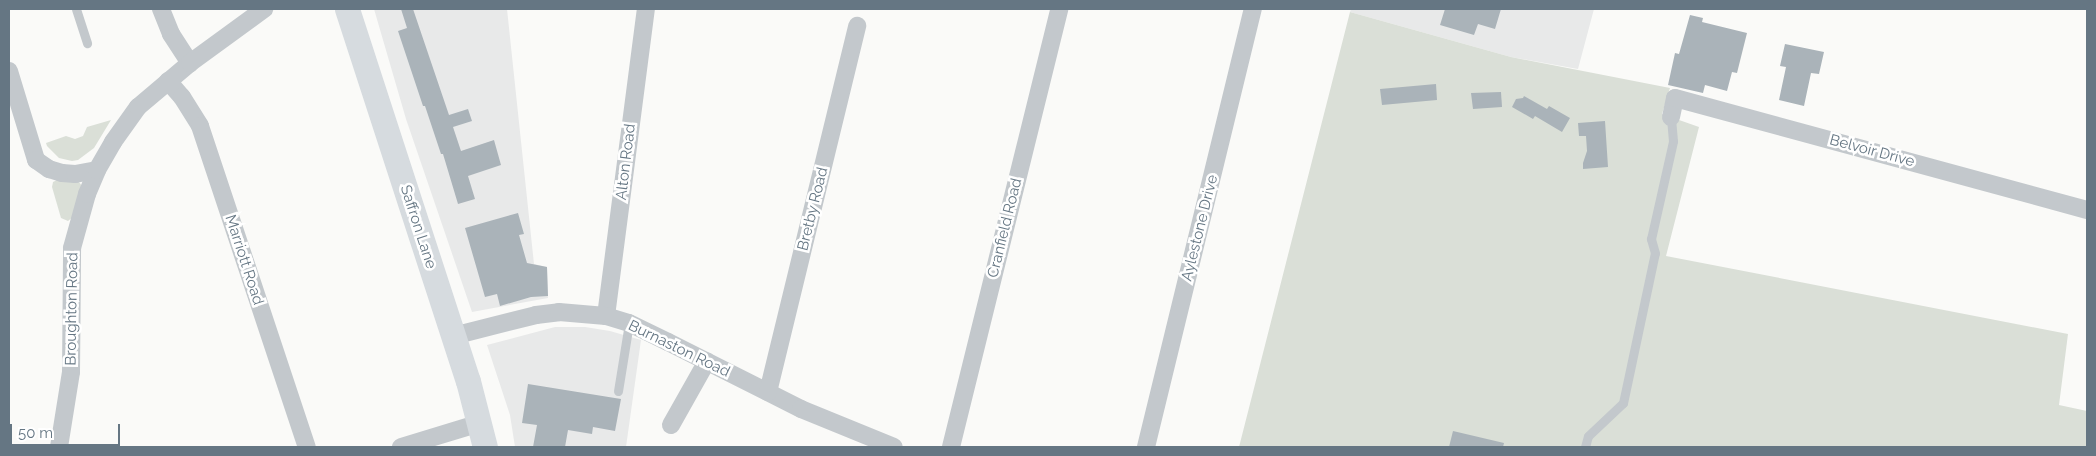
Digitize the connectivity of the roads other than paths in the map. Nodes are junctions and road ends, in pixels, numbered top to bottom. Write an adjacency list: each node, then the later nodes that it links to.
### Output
1 (76, 9): 9 (lane)
2 (161, 9): 10 (street)
3 (264, 9): 10 (street, Broughton Road)
4 (347, 9): 18 (main road, Saffron Lane)
5 (646, 9): 16 (street, Alton Road)
6 (1059, 9): 28 (street, Cranfield Road)
7 (1253, 9): 29 (street, Aylestone Drive)
8 (857, 26): 21 (street, Bretby Road)
9 (87, 42)
10 (190, 63): 12 (street, Broughton Road)
11 (9, 71): 14 (street)
12 (168, 81): 14 (street, Broughton Road); 25 (street, Marriott Road)
13 (1671, 117): 15 (street, Belvoir Drive); 30 (lane)
14 (97, 170): 24 (street, Broughton Road)
15 (2087, 210)
16 (606, 316): 17 (street, Burnaston Road); 18 (street, Burnaston Road)
17 (629, 323): 19 (street, Burnaston Road); 20 (lane)
18 (453, 336): 23 (main road, Saffron Lane)
19 (707, 361): 21 (street, Burnaston Road); 22 (street)
20 (618, 391)
21 (768, 392): 27 (street, Burnaston Road)
22 (671, 425)
23 (482, 435): 26 (street)
24 (59, 447)
25 (307, 447)
26 (401, 447)
27 (894, 447)
28 (951, 447)
29 (1146, 447)
30 (1585, 447)

